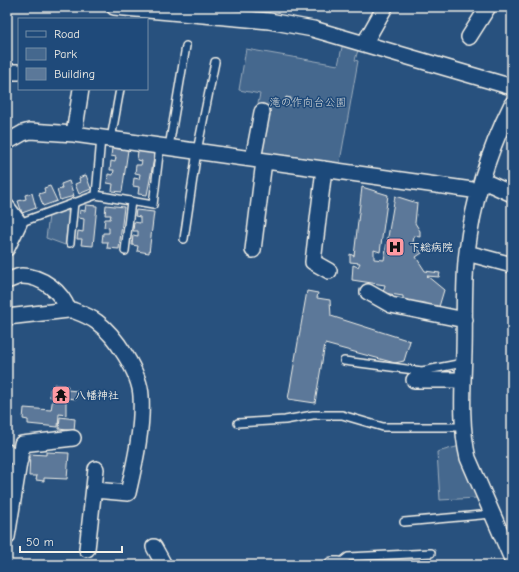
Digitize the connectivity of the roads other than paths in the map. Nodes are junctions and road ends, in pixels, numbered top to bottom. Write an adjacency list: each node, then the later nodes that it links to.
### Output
1 (114, 7): 5 (street)
2 (385, 7): 5 (street)
3 (488, 7): 4 (street)
4 (469, 37)
5 (364, 44): 10 (street)
6 (186, 46): 18 (lane)
7 (215, 62): 19 (lane)
8 (7, 72): 9 (street)
9 (18, 72)
10 (512, 87)
11 (81, 90): 15 (street)
12 (120, 90): 16 (lane)
13 (512, 104): 22 (street)
14 (262, 112): 20 (street)
15 (74, 134): 16 (street); 17 (street)
16 (106, 138): 18 (street); 24 (lane)
17 (7, 142)
18 (165, 147): 19 (street); 25 (lane)
19 (197, 151): 20 (street); 29 (lane)
20 (259, 160): 21 (street); 32 (street)
21 (324, 169): 22 (street); 36 (street)
22 (480, 187): 23 (street); 34 (street)
23 (512, 194)
24 (96, 195): 25 (lane); 26 (lane)
25 (131, 201): 33 (lane)
26 (74, 202): 28 (lane); 30 (lane)
27 (7, 207): 28 (street)
28 (19, 223): 31 (street)
29 (184, 239)
30 (70, 243)
31 (7, 248)
32 (253, 250)
33 (125, 251)
34 (467, 253): 35 (street); 41 (street)
35 (512, 266)
36 (329, 271)
37 (7, 281): 39 (street)
38 (368, 292): 41 (street)
39 (68, 310): 40 (street); 52 (street)
40 (7, 317)
41 (465, 320): 43 (street)
42 (344, 361): 43 (lane)
43 (463, 363): 45 (street)
44 (414, 380): 45 (street)
45 (463, 380): 47 (street)
46 (238, 423): 47 (lane)
47 (464, 428): 53 (street)
48 (73, 438): 50 (street)
49 (7, 452): 50 (street)
50 (20, 460): 55 (street)
51 (96, 470): 52 (street)
52 (95, 490): 57 (street)
53 (492, 514): 54 (lane); 59 (street)
54 (404, 522)
55 (7, 536)
56 (154, 547): 60 (street)
57 (87, 549)
58 (431, 553): 61 (lane)
59 (512, 559)
60 (164, 565)
61 (336, 565)

